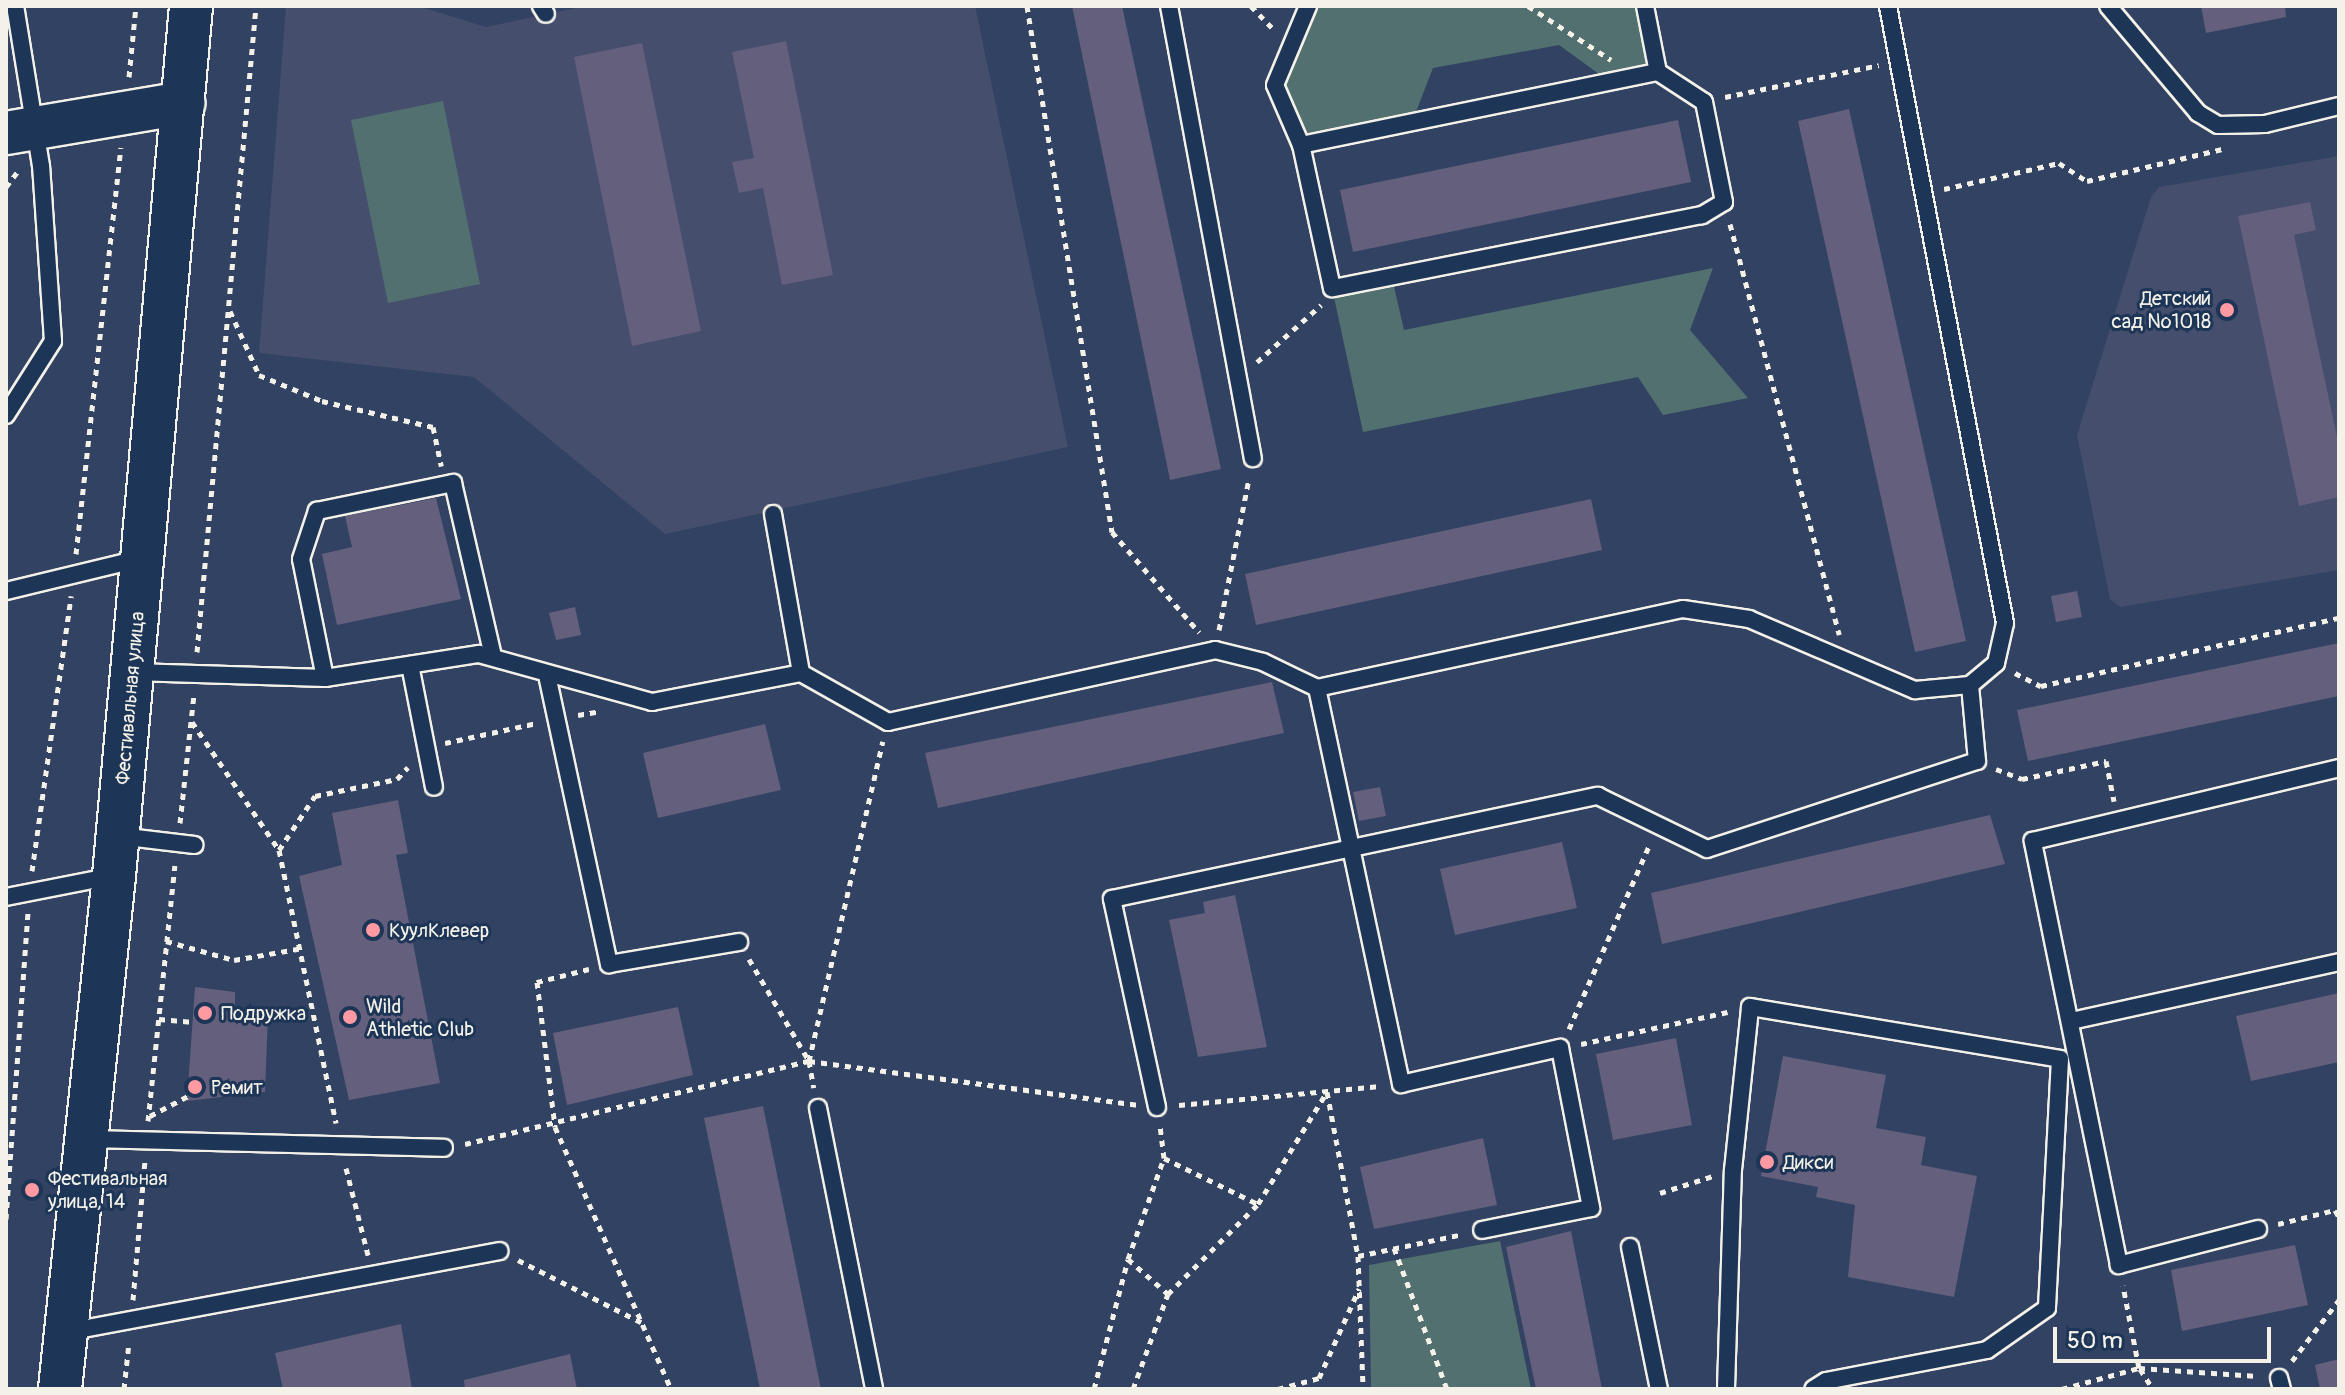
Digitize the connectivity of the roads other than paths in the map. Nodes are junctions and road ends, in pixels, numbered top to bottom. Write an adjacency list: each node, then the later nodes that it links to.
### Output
1 (15, 6): 11 (lane)
2 (191, 6): 9 (street, Фестивальная улица)
3 (1169, 6): 14 (lane)
4 (1308, 6): 12 (lane)
5 (1645, 6): 8 (lane)
6 (1888, 6): 24 (lane)
7 (2108, 6): 10 (lane)
8 (1658, 72): 12 (lane); 12 (lane)
9 (183, 103): 11 (street); 16 (street, Фестивальная улица)
10 (2339, 106)
11 (20, 143): 13 (lane)
12 (1301, 145)
13 (6, 415)
14 (1253, 458)
15 (773, 514): 21 (lane)
16 (143, 558): 17 (lane); 20 (street, Фестивальная улица)
17 (6, 591)
18 (493, 656): 19 (lane); 22 (lane); 23 (lane)
19 (410, 665): 23 (lane); 27 (lane)
20 (133, 672): 23 (lane); 30 (street, Фестивальная улица)
21 (801, 673): 22 (lane); 25 (lane)
22 (547, 675): 32 (lane)
23 (325, 678)
24 (1970, 685): 25 (lane); 29 (lane)
25 (1317, 688): 29 (lane)
26 (2339, 768): 34 (lane)
27 (434, 787)
28 (194, 845): 30 (lane)
29 (1348, 849): 35 (lane); 40 (lane)
30 (116, 856): 31 (lane); 37 (street, Фестивальная улица)
31 (6, 897)
32 (739, 942)
33 (2339, 962): 34 (lane)
34 (2071, 1021): 39 (lane)
35 (1157, 1107)
36 (818, 1108): 45 (lane)
37 (86, 1138): 38 (lane); 43 (street, Фестивальная улица)
38 (444, 1148)
39 (2258, 1229)
40 (1482, 1230)
41 (1630, 1247): 46 (lane)
42 (499, 1251): 43 (lane)
43 (65, 1333): 44 (street, Фестивальная улица)
44 (60, 1389)
45 (874, 1389)
46 (1659, 1389)
47 (1726, 1389): 48 (lane)
48 (1813, 1389)

